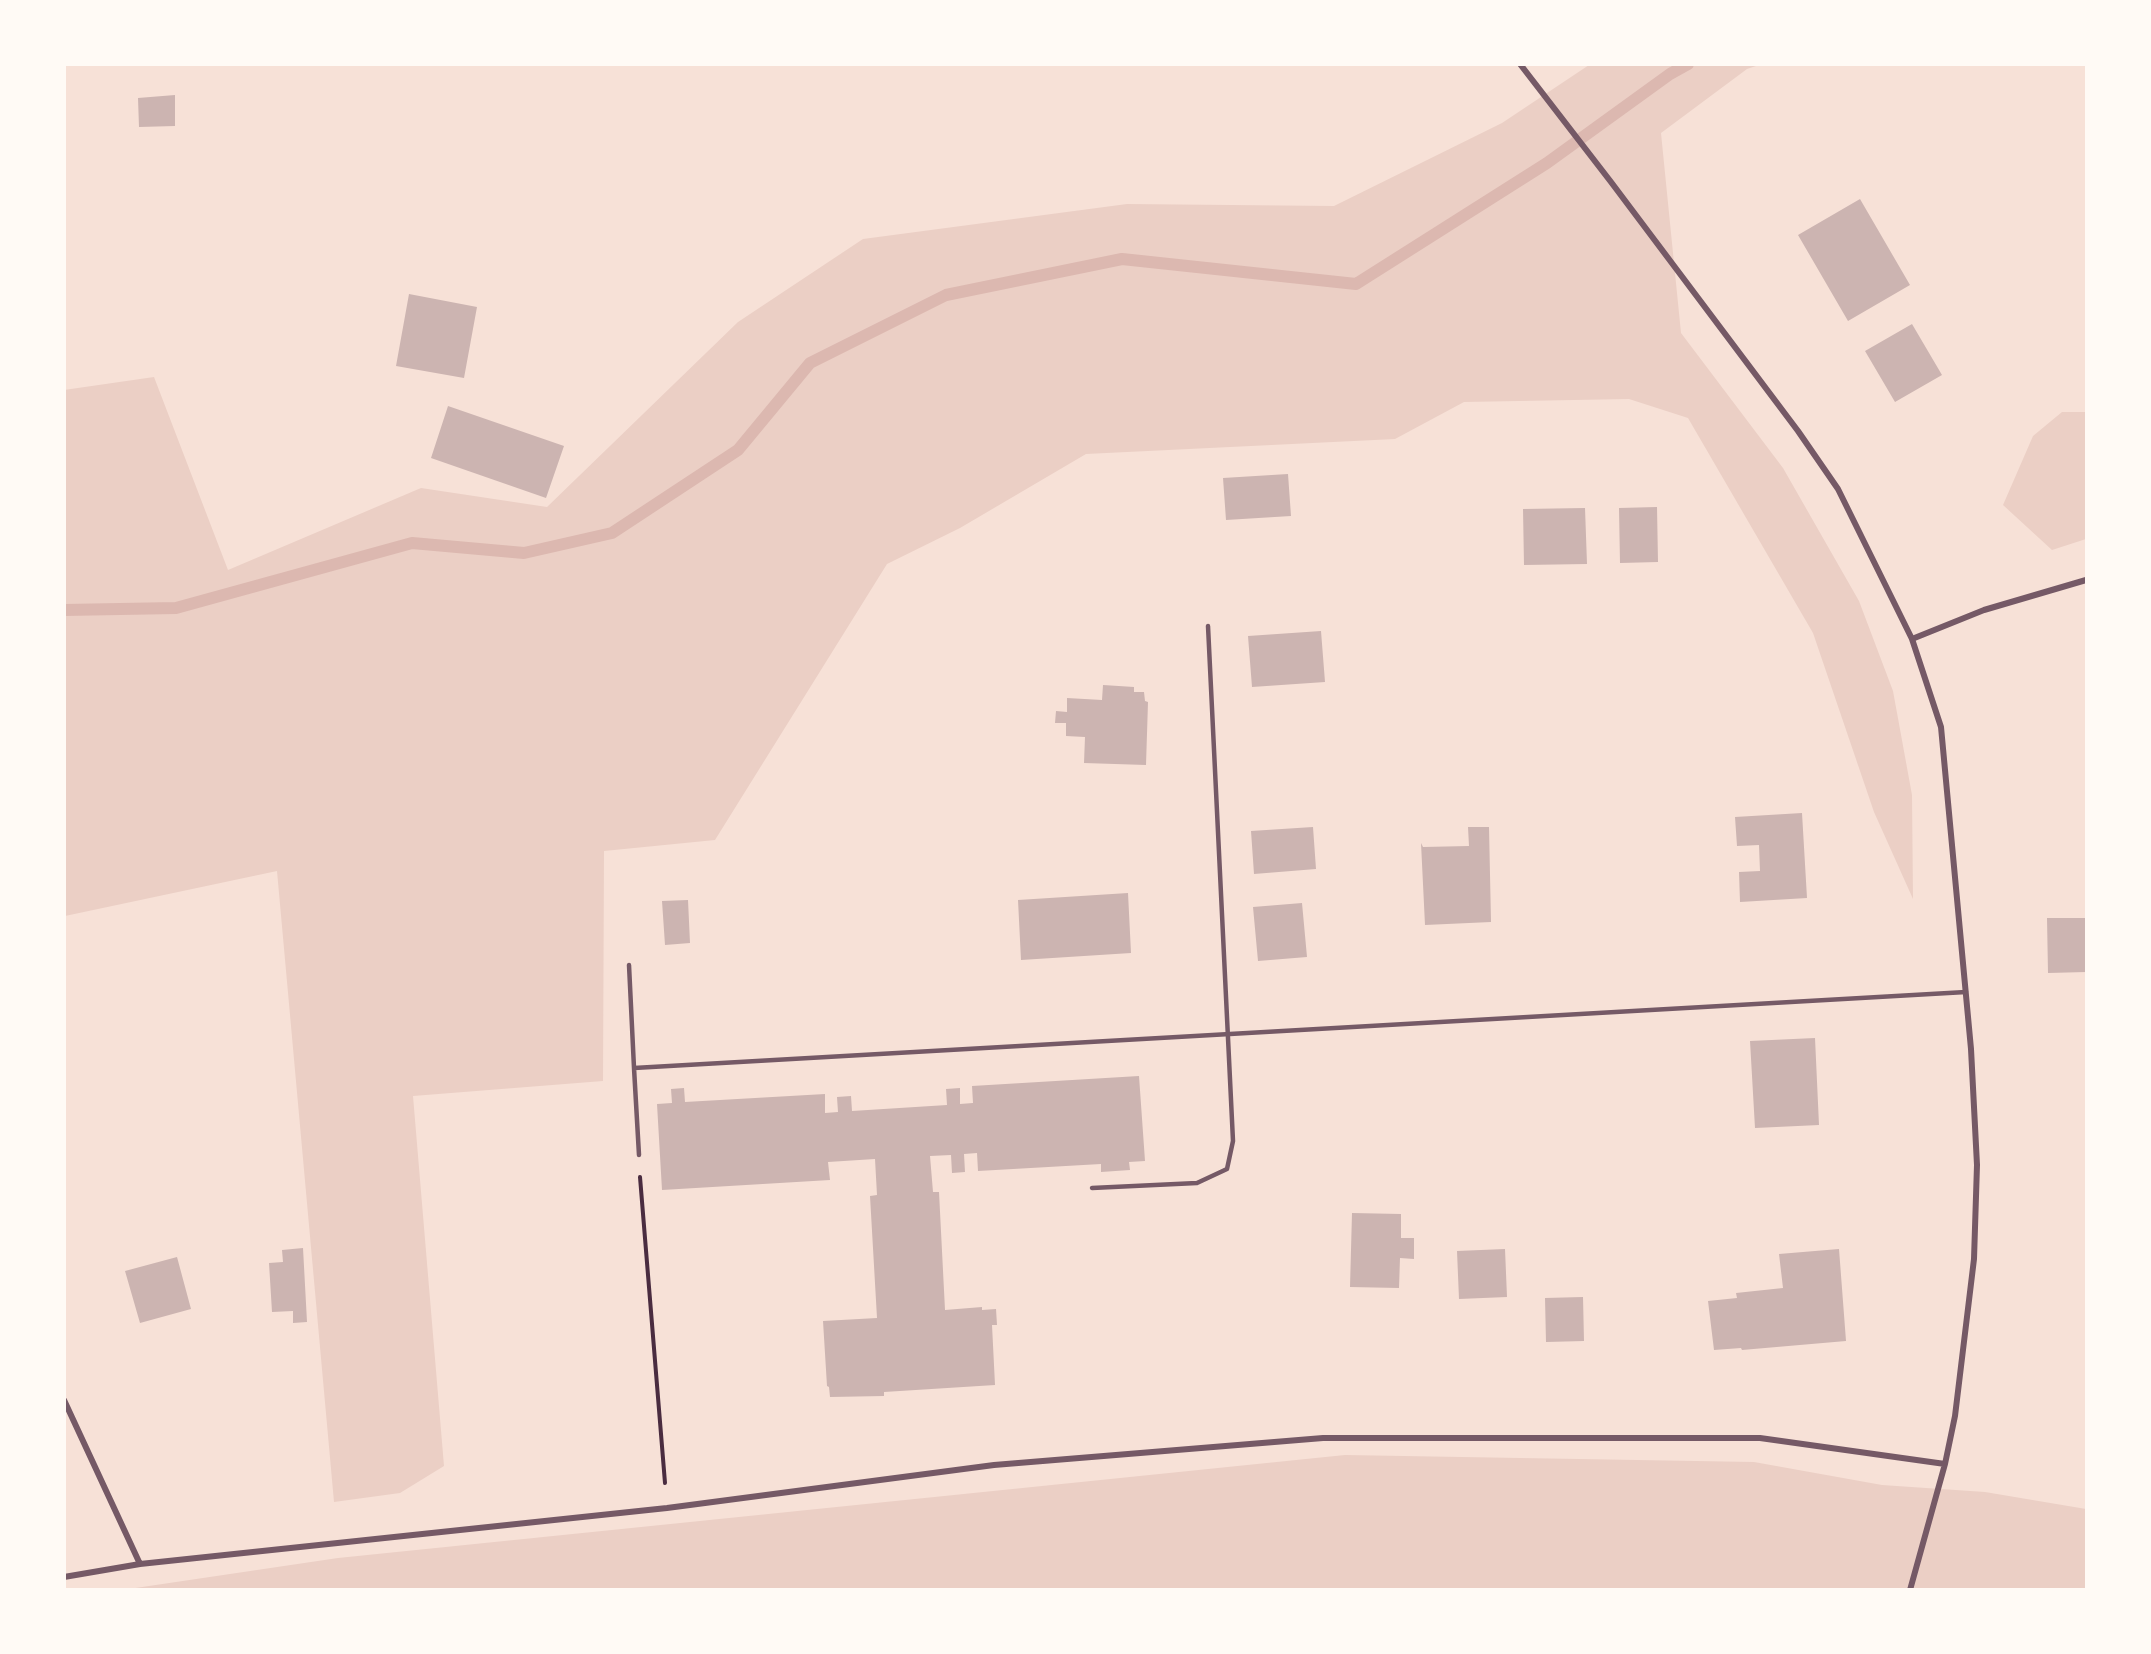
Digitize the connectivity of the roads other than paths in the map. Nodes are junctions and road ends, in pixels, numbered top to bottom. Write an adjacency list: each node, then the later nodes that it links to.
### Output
1 (1520, 64): 4 (street)
2 (2086, 580): 4 (street)
3 (1208, 626): 7 (lane)
4 (1912, 639): 6 (street)
5 (629, 965): 8 (lane)
6 (1966, 992): 7 (lane); 12 (street)
7 (1227, 1034): 8 (lane); 10 (lane)
8 (634, 1068): 9 (lane)
9 (639, 1155)
10 (1092, 1188)
11 (64, 1400): 13 (street)
12 (1945, 1464): 13 (street); 15 (street)
13 (140, 1564): 14 (street)
14 (64, 1577)
15 (1910, 1590)

